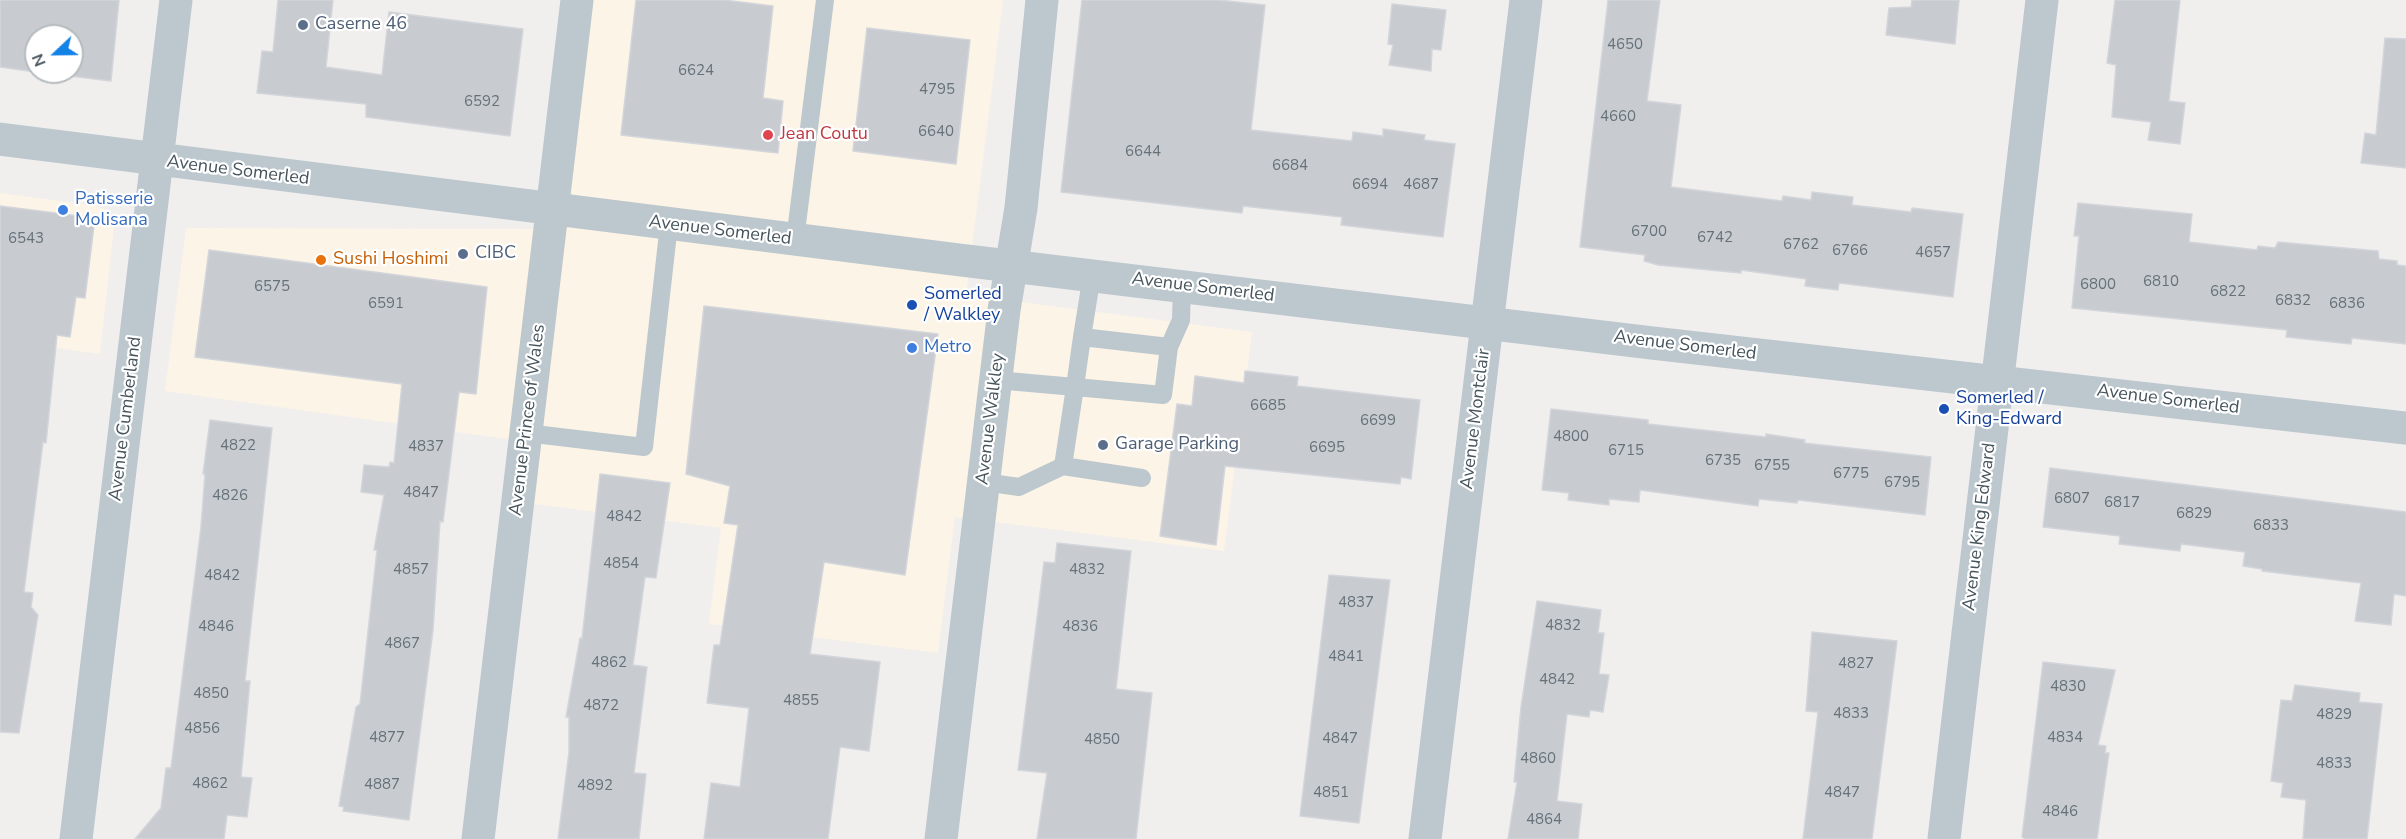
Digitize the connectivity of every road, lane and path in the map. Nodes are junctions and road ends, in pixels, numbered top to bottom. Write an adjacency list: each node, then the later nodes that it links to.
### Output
1 (176, 0): 8 (street, Avenue Cumberland)
2 (577, 0): 9 (street, Avenue Prince of Wales)
3 (825, 0): 11 (lane)
4 (1042, 0): 12 (street, Avenue Walkley)
5 (1526, 0): 15 (street, Avenue Montclair)
6 (2042, 0): 19 (street, Avenue King Edward)
7 (0, 139): 8 (street, Avenue Somerled)
8 (157, 161): 9 (street, Avenue Somerled); 26 (street, Avenue Cumberland)
9 (551, 210): 10 (street, Avenue Somerled); 22 (street, Avenue Prince of Wales)
10 (669, 224): 11 (street, Avenue Somerled); 22 (lane)
11 (795, 240): 12 (street, Avenue Somerled)
12 (1012, 265): 13 (street, Avenue Somerled); 18 (street, Avenue Walkley)
13 (1092, 274): 14 (street, Avenue Somerled); 16 (lane)
14 (1182, 285): 15 (street, Avenue Somerled); 17 (lane)
15 (1488, 322): 19 (street, Avenue Somerled); 29 (street, Avenue Montclair)
16 (1082, 338): 17 (lane); 20 (lane)
17 (1169, 347): 20 (lane)
18 (996, 380): 20 (lane); 25 (street, Avenue Walkley)
19 (1997, 381): 21 (street, Avenue Somerled); 30 (street, Avenue King Edward)
20 (1075, 387): 23 (lane)
21 (2406, 428)
22 (526, 434): 27 (street, Avenue Prince of Wales)
23 (1063, 466): 24 (lane); 25 (lane)
24 (1142, 478)
25 (984, 482): 28 (street, Avenue Walkley)
26 (76, 839)
27 (478, 839)
28 (940, 839)
29 (1425, 839)
30 (1944, 839)

